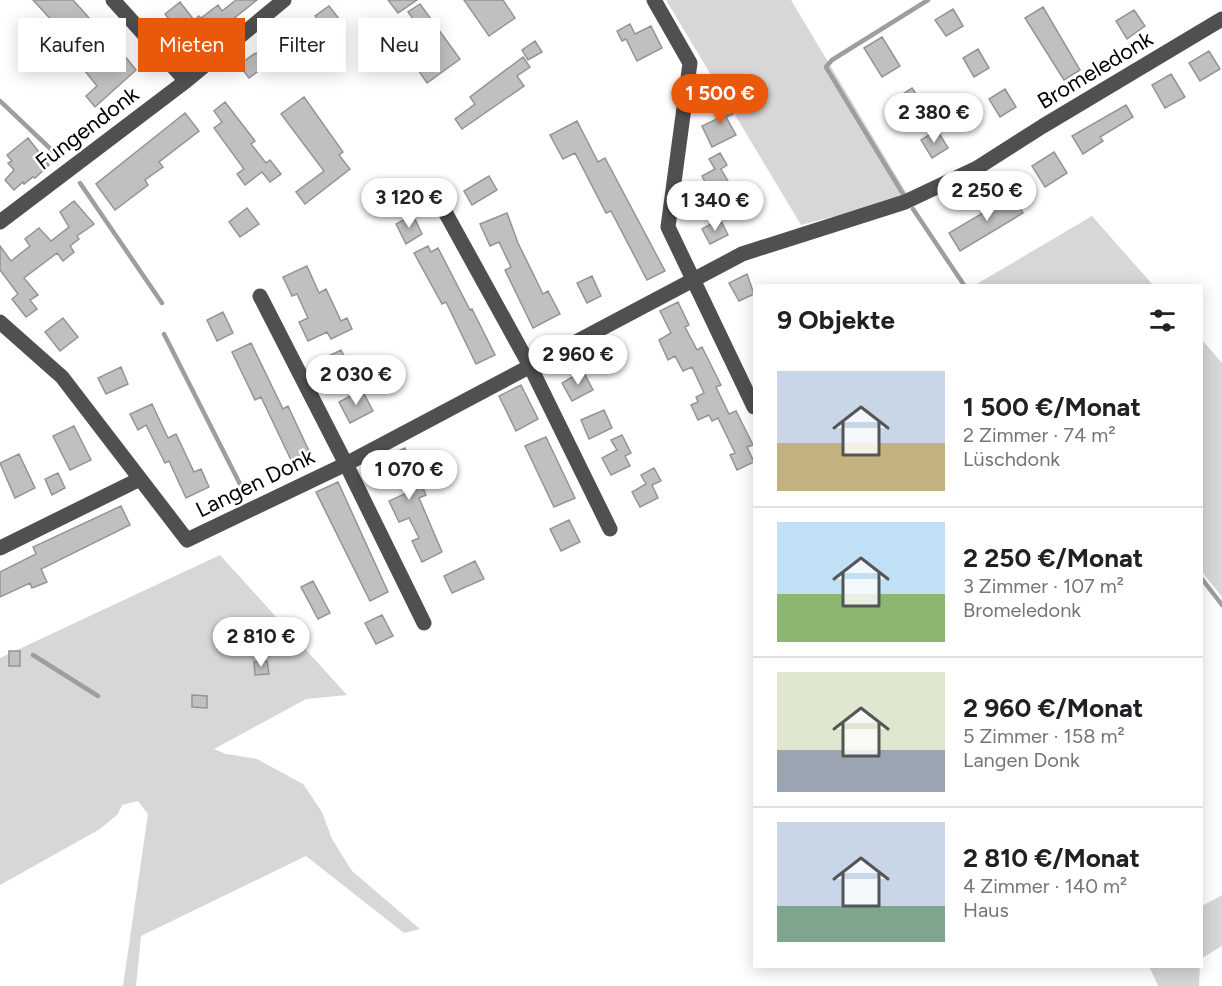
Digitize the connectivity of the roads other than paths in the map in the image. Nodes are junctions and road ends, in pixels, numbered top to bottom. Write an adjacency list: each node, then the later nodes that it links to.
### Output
1 (113, 0): 5 (street)
2 (285, 0): 5 (street, Fungendonk)
3 (654, 0): 8 (street)
4 (1222, 20): 8 (street, Bromeledonk)
5 (186, 81): 7 (street, Fungendonk)
6 (444, 210): 11 (street)
7 (0, 222)
8 (692, 281): 11 (street, Langen Donk); 12 (street)
9 (260, 296): 13 (street, Langen Donk)
10 (0, 321): 14 (street, Langen Donk)
11 (530, 366): 13 (street, Langen Donk); 15 (street)
12 (753, 405)
13 (346, 464): 14 (street, Langen Donk); 17 (street, Langen Donk)
14 (140, 479): 16 (street)
15 (609, 529)
16 (0, 548)
17 (424, 623)

